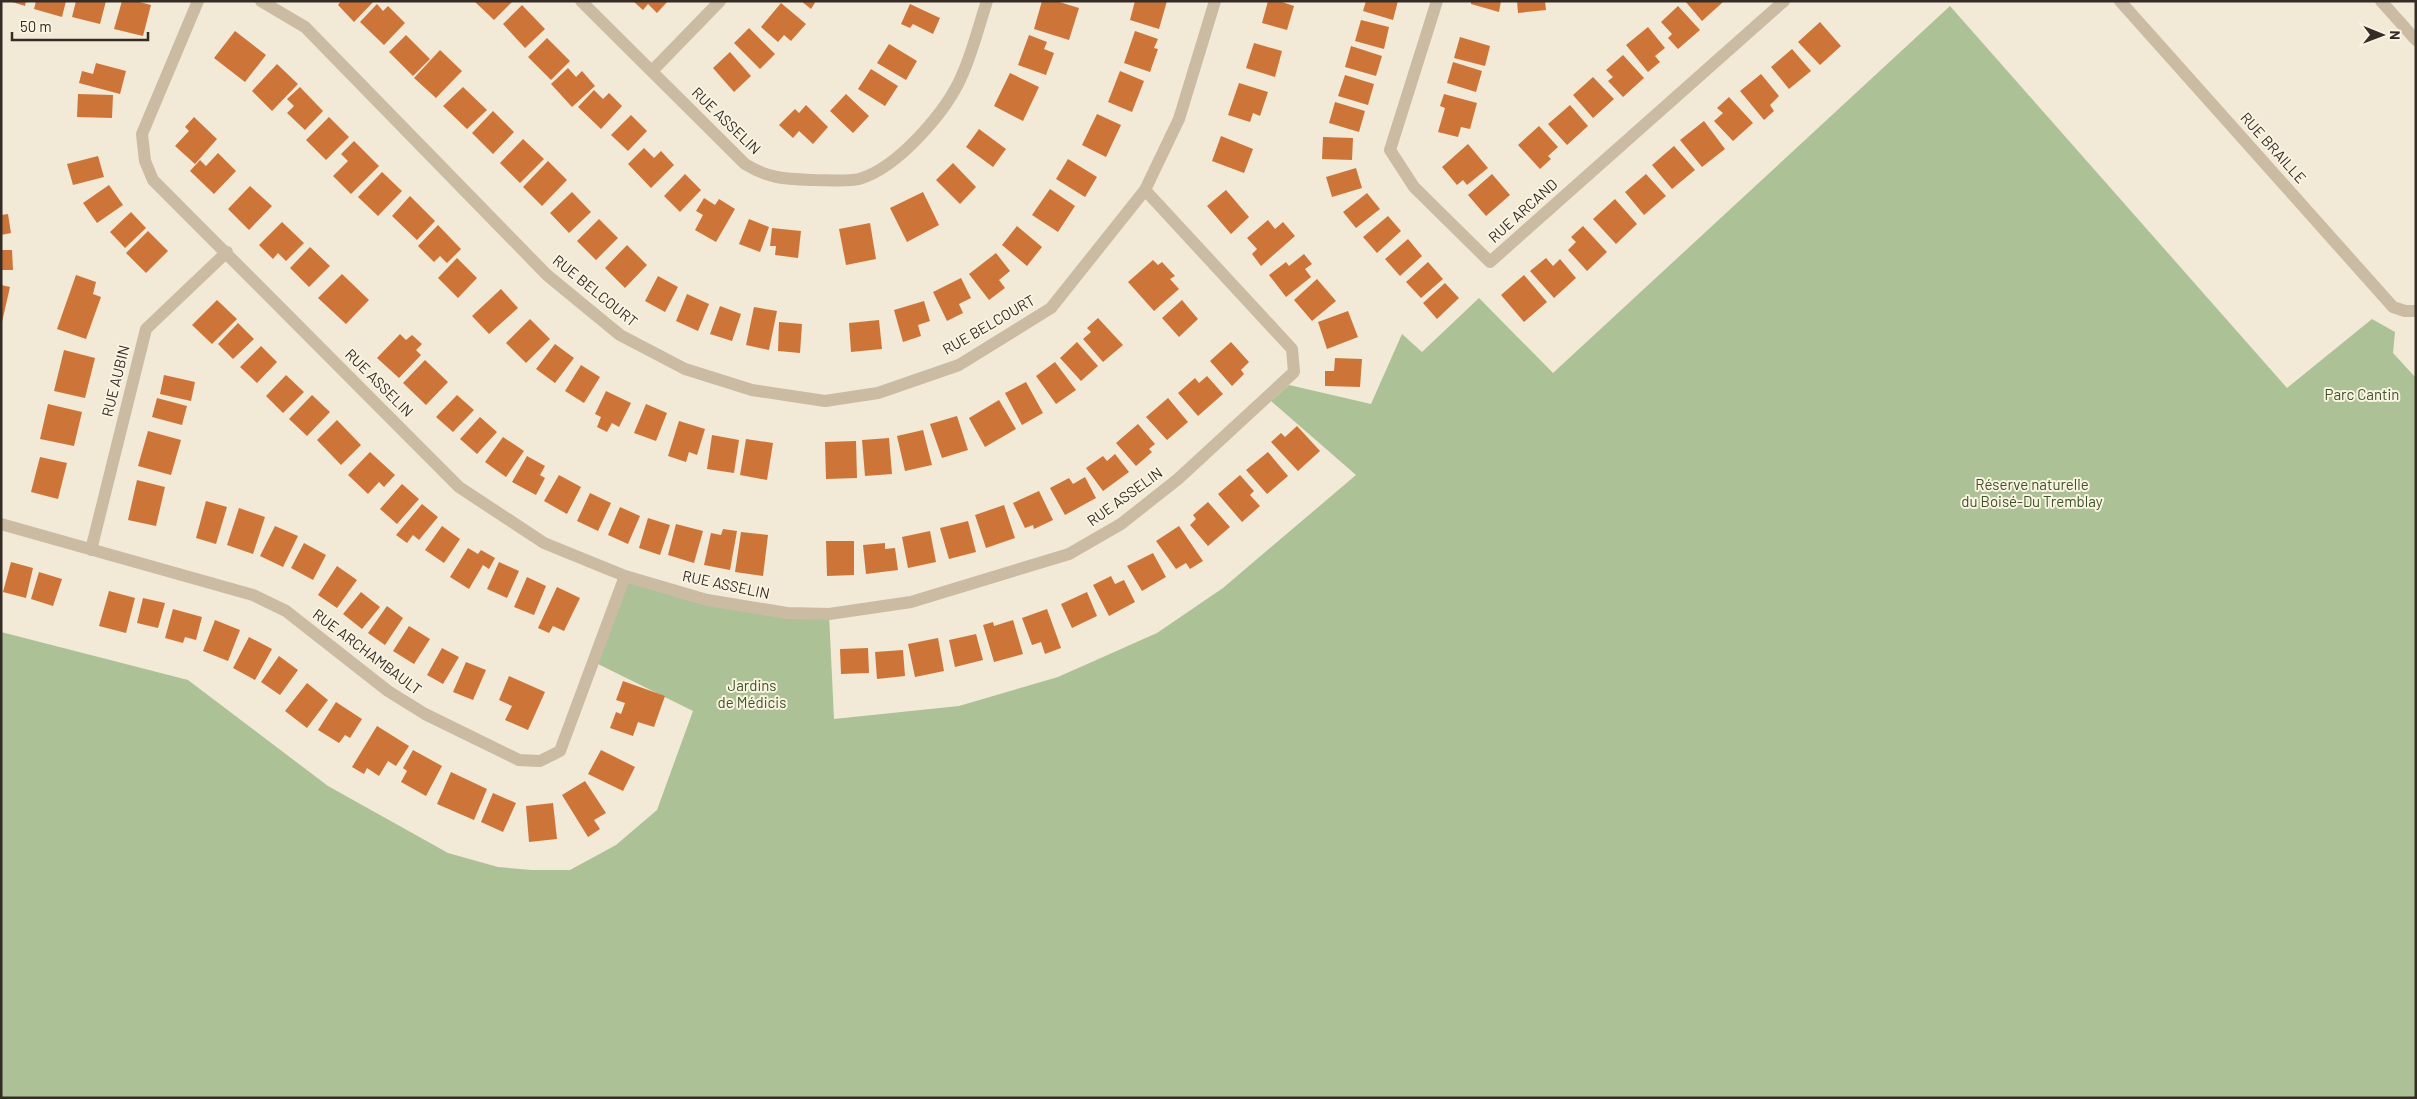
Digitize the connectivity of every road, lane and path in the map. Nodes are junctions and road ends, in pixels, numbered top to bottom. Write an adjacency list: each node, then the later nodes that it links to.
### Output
1 (198, 1): 14 (street, RUE ASSELIN)
2 (261, 1): 13 (street, RUE BELCOURT)
3 (581, 1): 12 (street, RUE ASSELIN)
4 (720, 1): 12 (street)
5 (987, 1): 12 (street, RUE ASSELIN)
6 (1214, 1): 13 (street, RUE BELCOURT)
7 (1437, 1): 8 (street, RUE ARCAND)
8 (1784, 1)
9 (2120, 1): 15 (street, RUE BRAILLE)
10 (2381, 1): 11 (street)
11 (2416, 40)
12 (652, 71)
13 (1145, 190): 18 (street, RUE ASSELIN)
14 (227, 252): 17 (street, RUE AUBIN); 18 (street, RUE ASSELIN)
15 (2410, 311)
16 (1, 524): 17 (street, RUE ARCHAMBAULT)
17 (91, 550): 18 (street, RUE ARCHAMBAULT)
18 (625, 576)

